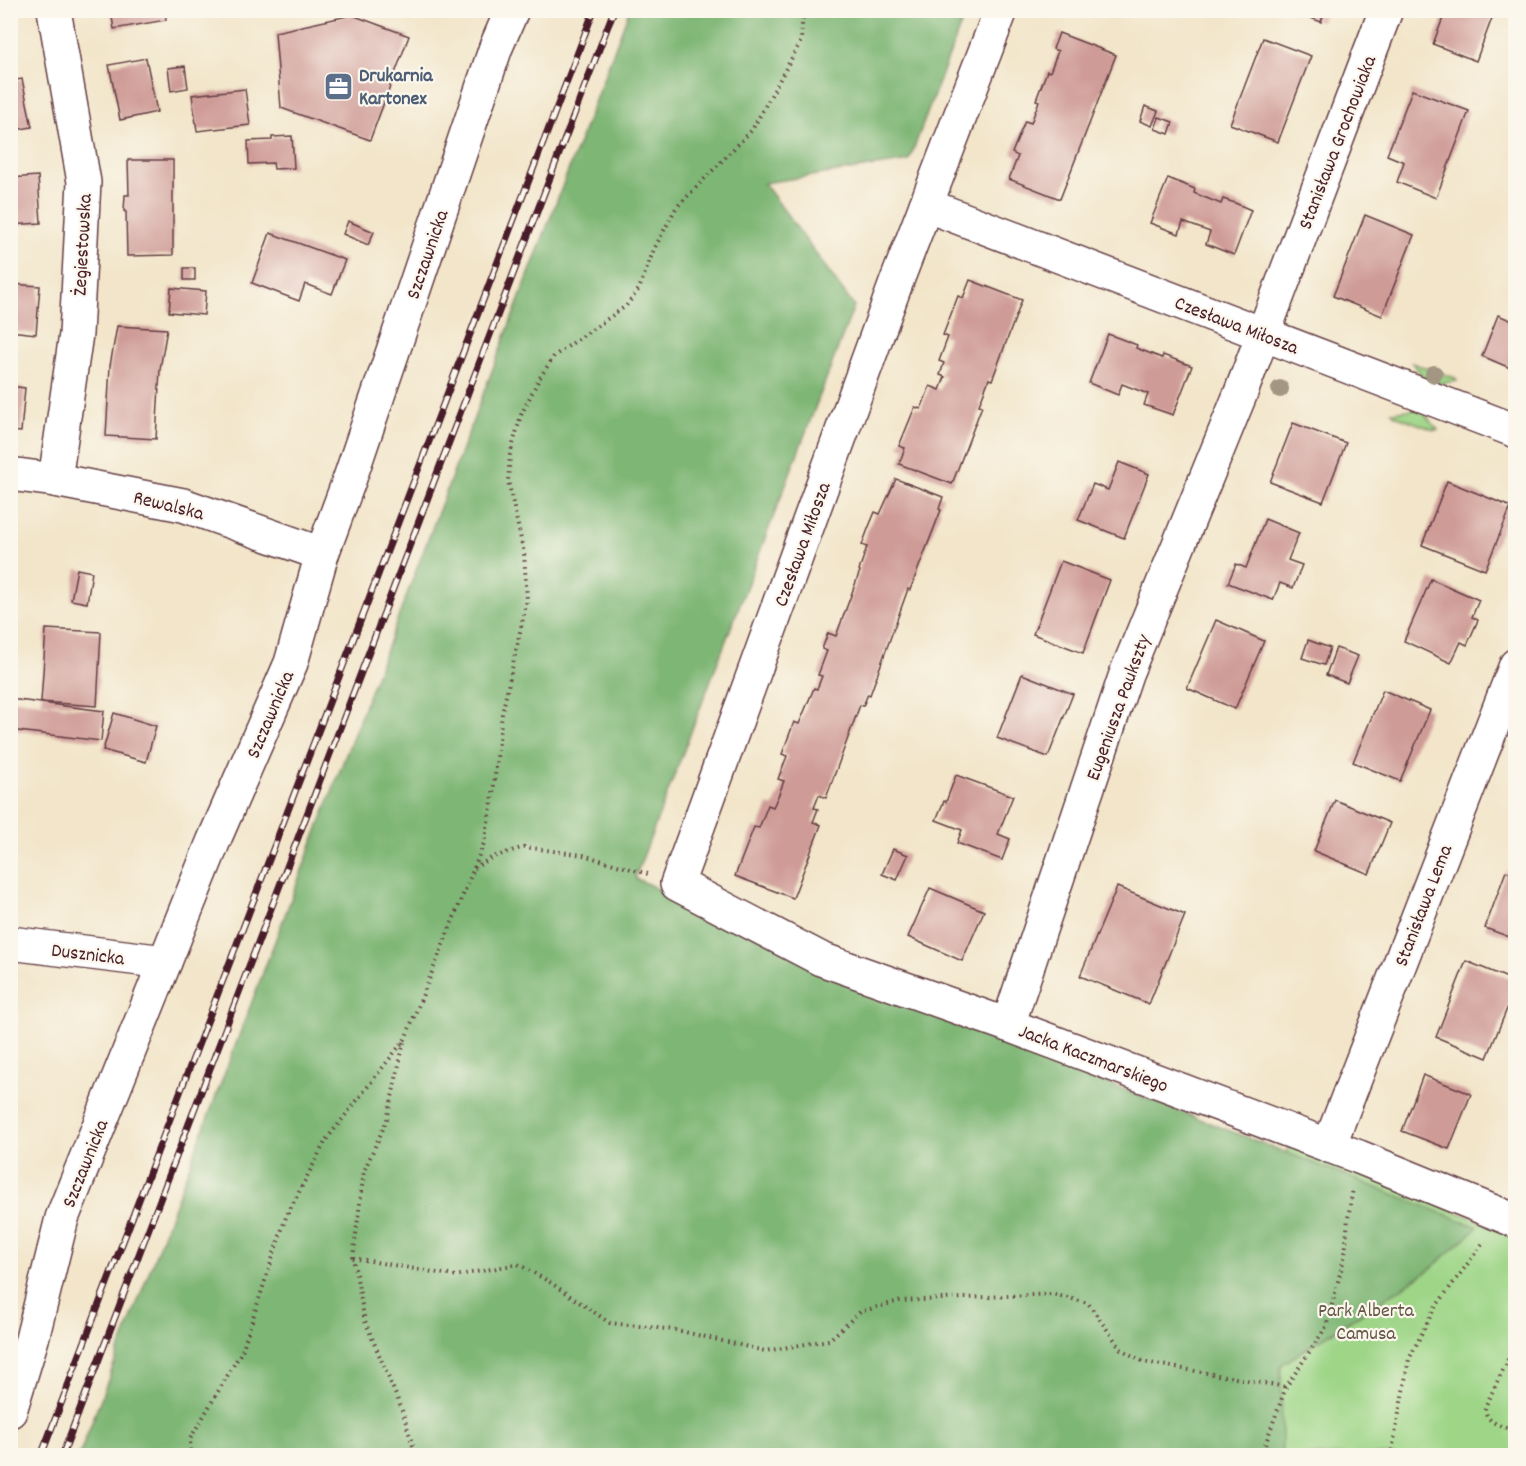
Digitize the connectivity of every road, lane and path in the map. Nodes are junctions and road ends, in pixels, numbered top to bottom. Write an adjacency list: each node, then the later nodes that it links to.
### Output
1 (54, 10): 10 (street, Żegiestowska)
2 (512, 10): 11 (street, Szczawnicka)
3 (803, 10): 13 (path)
4 (1001, 10): 6 (street, Czesława Miłosza)
5 (1386, 10): 7 (street, Stanisława Grochowiaka)
6 (926, 205): 7 (street, Czesława Miłosza); 14 (street, Czesława Miłosza)
7 (1263, 334): 8 (street, Czesława Miłosza); 17 (street, Eugeniusza Paukszty)
8 (1515, 431)
9 (10, 474): 10 (street, Rewalska)
10 (55, 480): 11 (street, Rewalska)
11 (322, 554): 16 (street, Szczawnicka)
12 (1515, 665): 19 (street, Stanisława Lema)
13 (473, 869): 14 (path); 18 (path)
14 (677, 884): 17 (street, Jacka Kaczmarskiego)
15 (10, 943): 16 (street, Dusznicka)
16 (165, 962): 24 (street, Szczawnicka)
17 (1008, 1024): 19 (street, Jacka Kaczmarskiego)
18 (405, 1040): 21 (path); 26 (path)
19 (1344, 1151): 20 (street, Jacka Kaczmarskiego); 23 (path)
20 (1507, 1217): 29 (path)
21 (353, 1258): 23 (path); 27 (path)
22 (1515, 1343): 25 (path)
23 (1286, 1387): 28 (path)
24 (10, 1411)
25 (1515, 1431)
26 (191, 1455)
27 (416, 1455)
28 (1261, 1455)
29 (1391, 1455)

